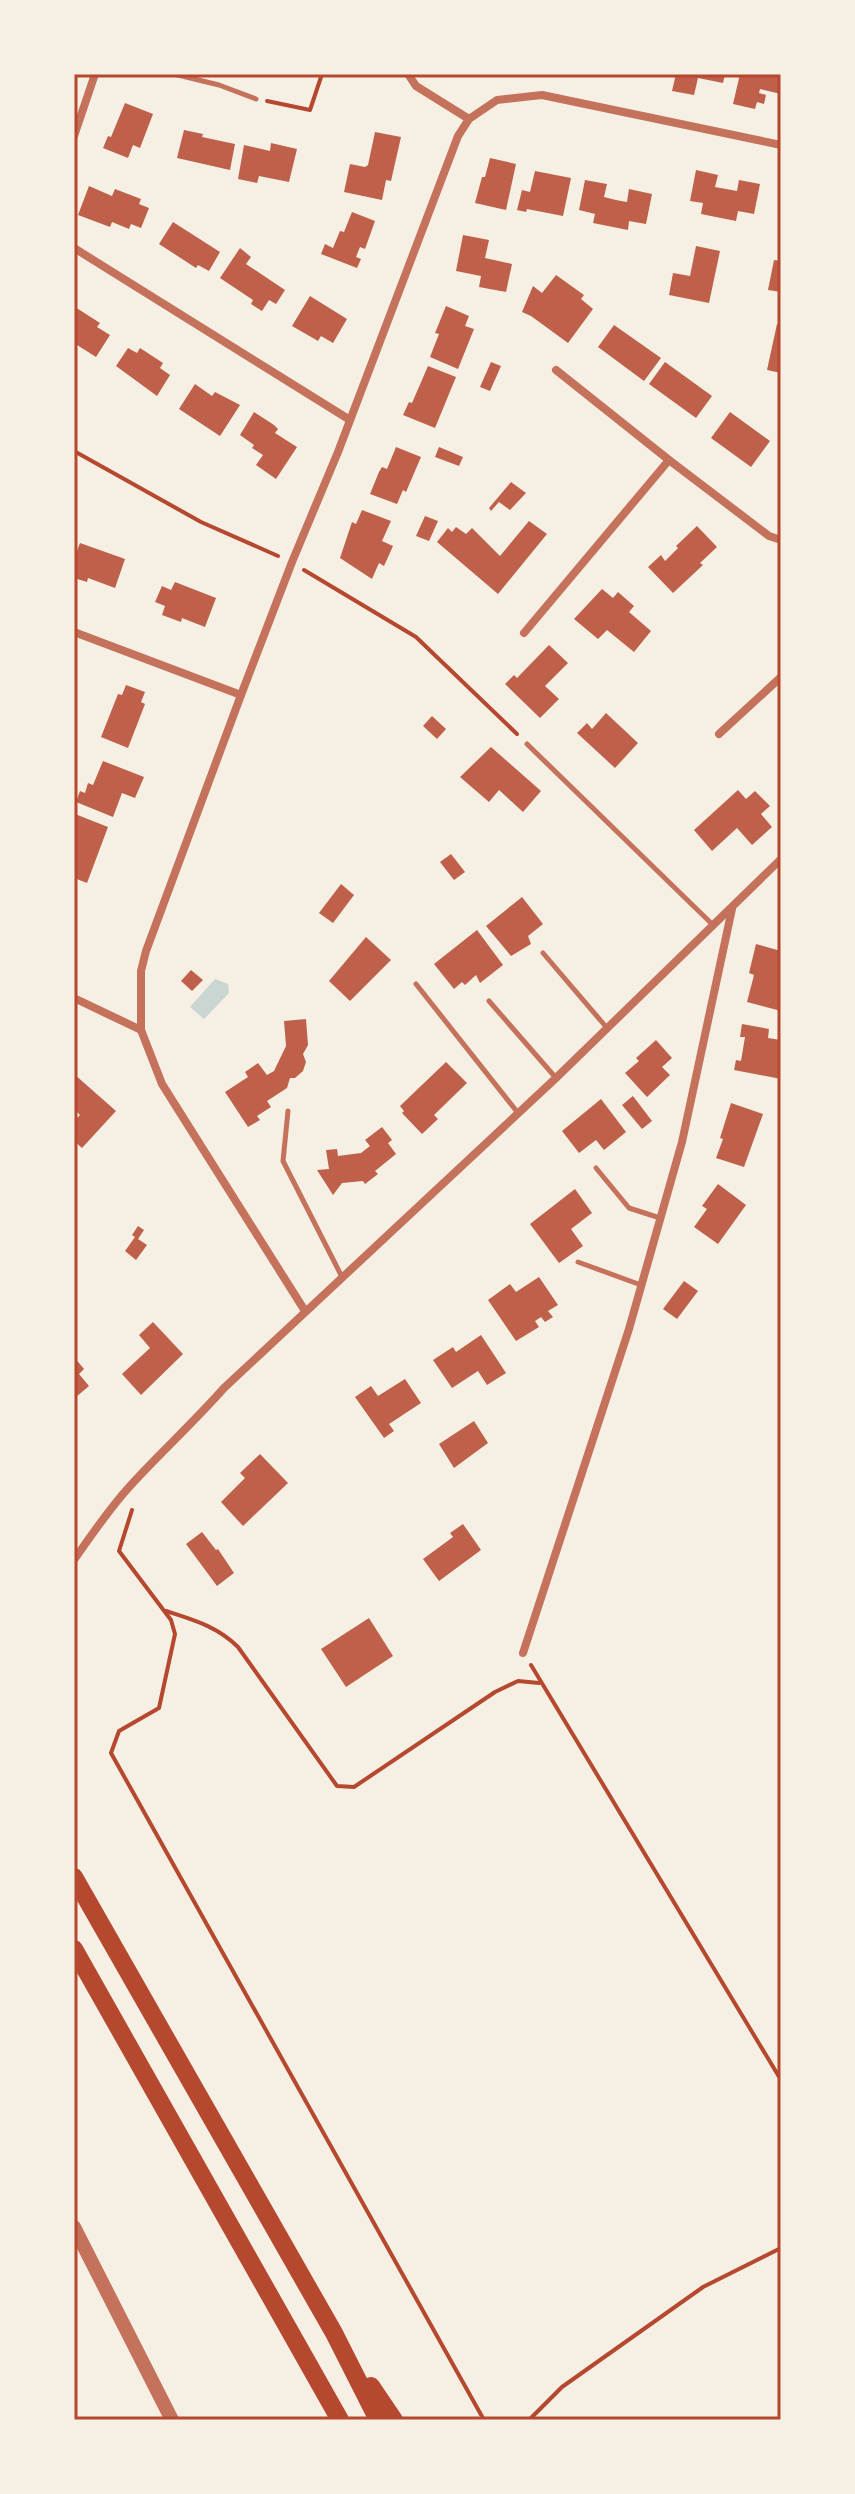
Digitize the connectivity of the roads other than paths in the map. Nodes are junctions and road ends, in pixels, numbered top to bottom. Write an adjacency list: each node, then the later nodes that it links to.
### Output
1 (95, 74): 6 (street)
2 (174, 74): 4 (lane)
3 (408, 74): 5 (street)
4 (256, 99)
5 (469, 119): 7 (street); 10 (street)
6 (74, 136)
7 (781, 145)
8 (74, 248): 10 (street)
9 (556, 370): 11 (street)
10 (350, 420): 16 (street)
11 (669, 460): 12 (street); 14 (street)
12 (781, 540)
13 (74, 633): 16 (street)
14 (524, 633)
15 (781, 677): 17 (street)
16 (241, 695): 27 (street)
17 (719, 734)
18 (527, 744): 21 (lane)
19 (781, 859): 20 (street)
20 (732, 908): 21 (street); 32 (street)
21 (713, 926): 26 (street)
22 (543, 953): 26 (lane)
23 (416, 984): 30 (lane)
24 (74, 998): 27 (street)
25 (489, 1001): 28 (lane)
26 (607, 1028): 28 (street)
27 (141, 1030): 36 (street)
28 (556, 1078): 30 (street)
29 (288, 1111): 34 (lane)
30 (518, 1113): 34 (street)
31 (596, 1168): 32 (lane)
32 (660, 1218): 35 (street)
33 (578, 1262): 35 (lane)
34 (342, 1277): 36 (street)
35 (641, 1285): 38 (street)
36 (305, 1311): 37 (street)
37 (74, 1560)
38 (523, 1653)
39 (74, 1877): 42 (highway)
40 (74, 1949): 44 (highway)
41 (74, 2227): 43 (street)
42 (334, 2333): 45 (highway); 46 (highway)
43 (172, 2420)
44 (340, 2420)
45 (378, 2420)
46 (394, 2420)

